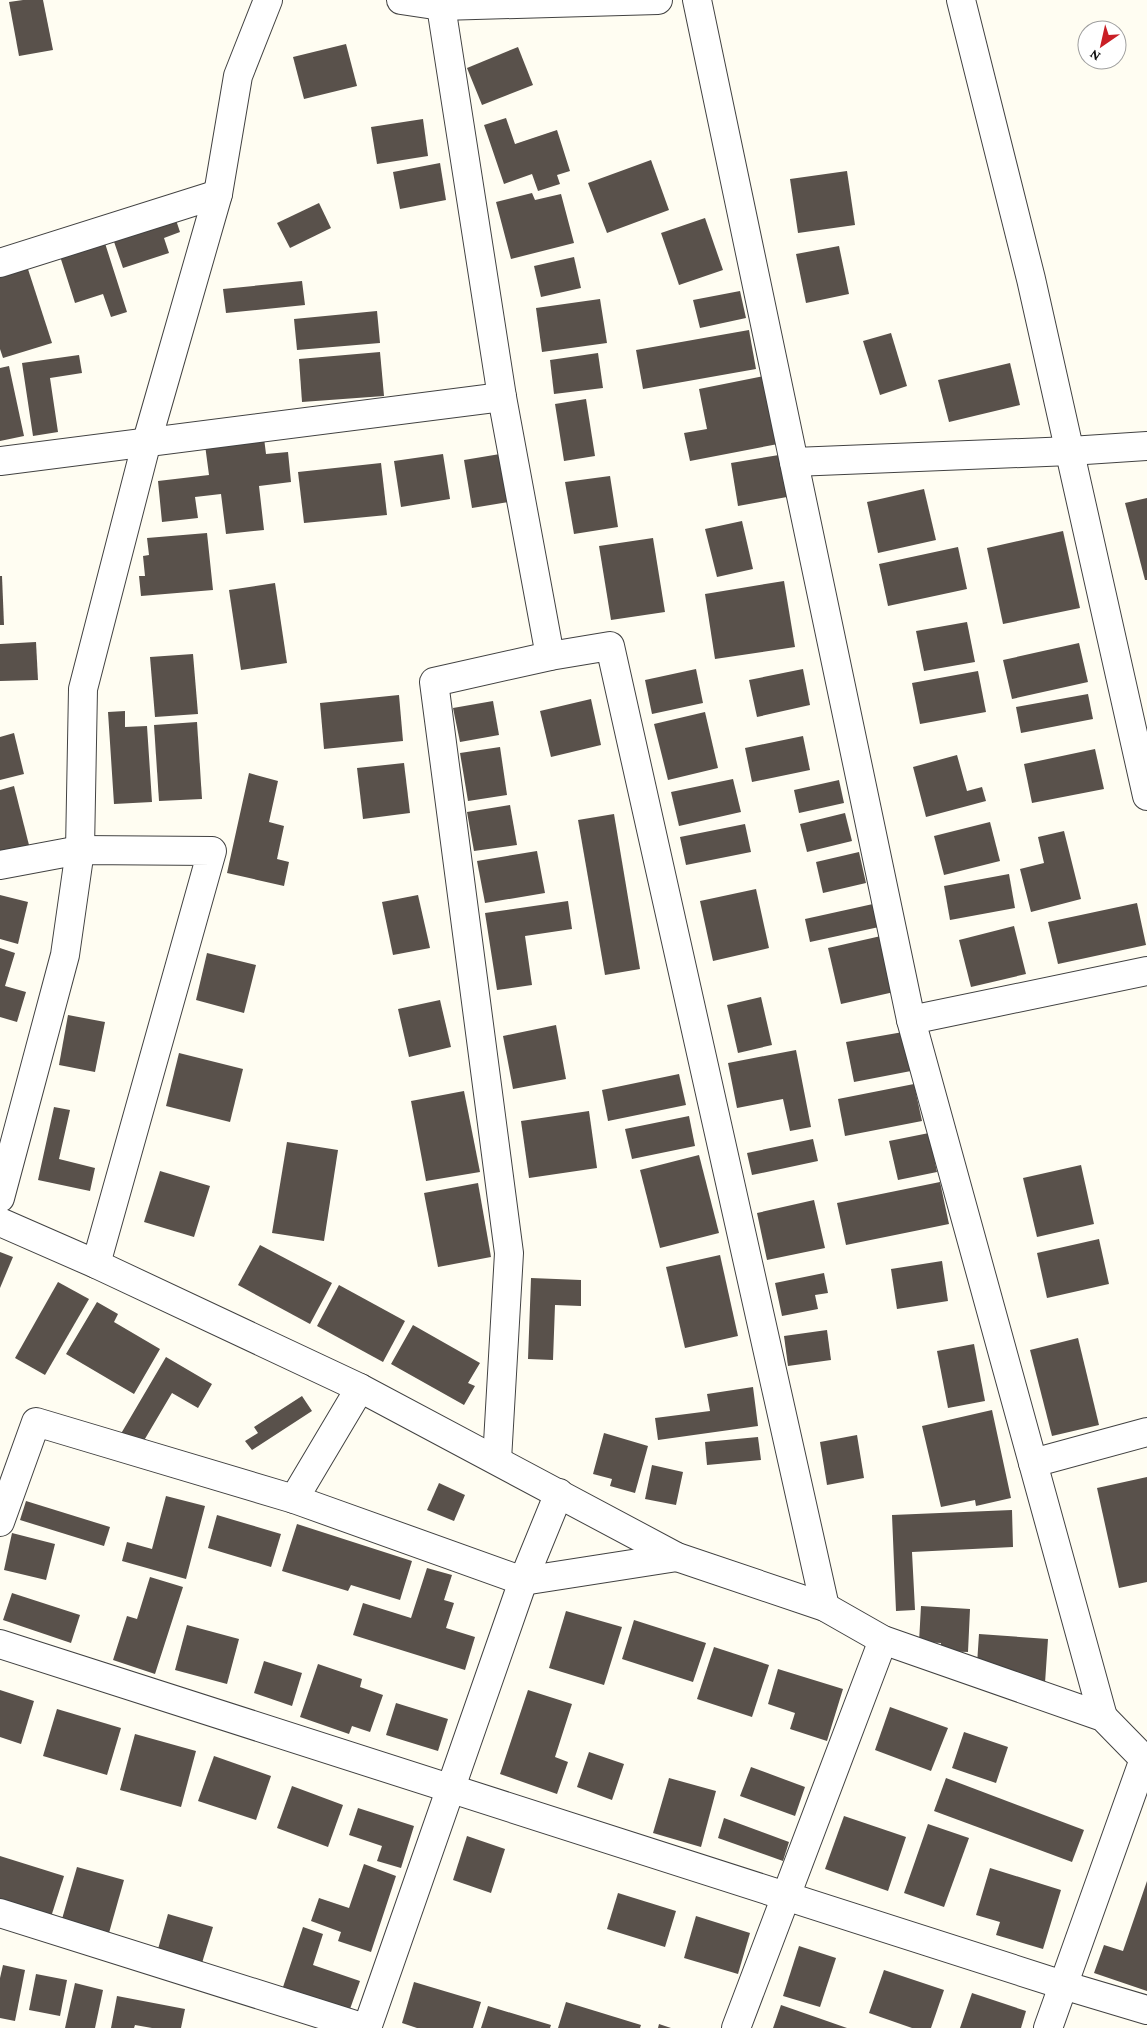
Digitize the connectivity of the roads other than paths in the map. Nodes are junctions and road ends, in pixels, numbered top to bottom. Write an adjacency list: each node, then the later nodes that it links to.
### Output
1 (268, 0): 7 (street)
2 (401, 0): 6 (street)
3 (658, 0): 6 (street)
4 (697, 0): 14 (street)
5 (961, 0): 12 (street)
6 (441, 6): 9 (street)
7 (218, 194): 8 (street); 10 (street)
8 (0, 263)
9 (502, 397): 10 (street); 15 (street)
10 (147, 441): 13 (street); 17 (street)
11 (1147, 446): 12 (street)
12 (1070, 452): 14 (street); 16 (street)
13 (0, 462)
14 (794, 462): 20 (street)
15 (550, 656): 26 (street); 33 (street)
16 (1147, 796)
17 (80, 850): 18 (street); 21 (street); 23 (street)
18 (0, 865)
19 (1147, 971): 20 (street)
20 (911, 1020): 27 (street)
21 (0, 1198)
22 (0, 1222): 23 (street)
23 (96, 1264): 24 (street)
24 (360, 1388): 26 (street); 29 (street)
25 (1147, 1432): 27 (street)
26 (498, 1460): 28 (street)
27 (1033, 1462): 36 (street)
28 (559, 1494): 31 (street); 32 (street)
29 (294, 1499): 30 (street); 32 (street)
30 (0, 1522)
31 (677, 1557): 32 (street); 33 (street)
32 (523, 1581): 38 (street)
33 (825, 1606): 34 (street)
34 (883, 1640): 36 (street); 39 (street)
35 (0, 1644): 38 (street)
36 (1102, 1717): 37 (street)
37 (1145, 1760): 41 (street)
38 (449, 1788): 39 (street); 43 (street)
39 (786, 1896): 41 (street); 44 (street)
40 (0, 1913): 43 (street)
41 (1063, 1984): 42 (street); 45 (street)
42 (1147, 2010)
43 (366, 2028)
44 (736, 2028)
45 (1048, 2028)

